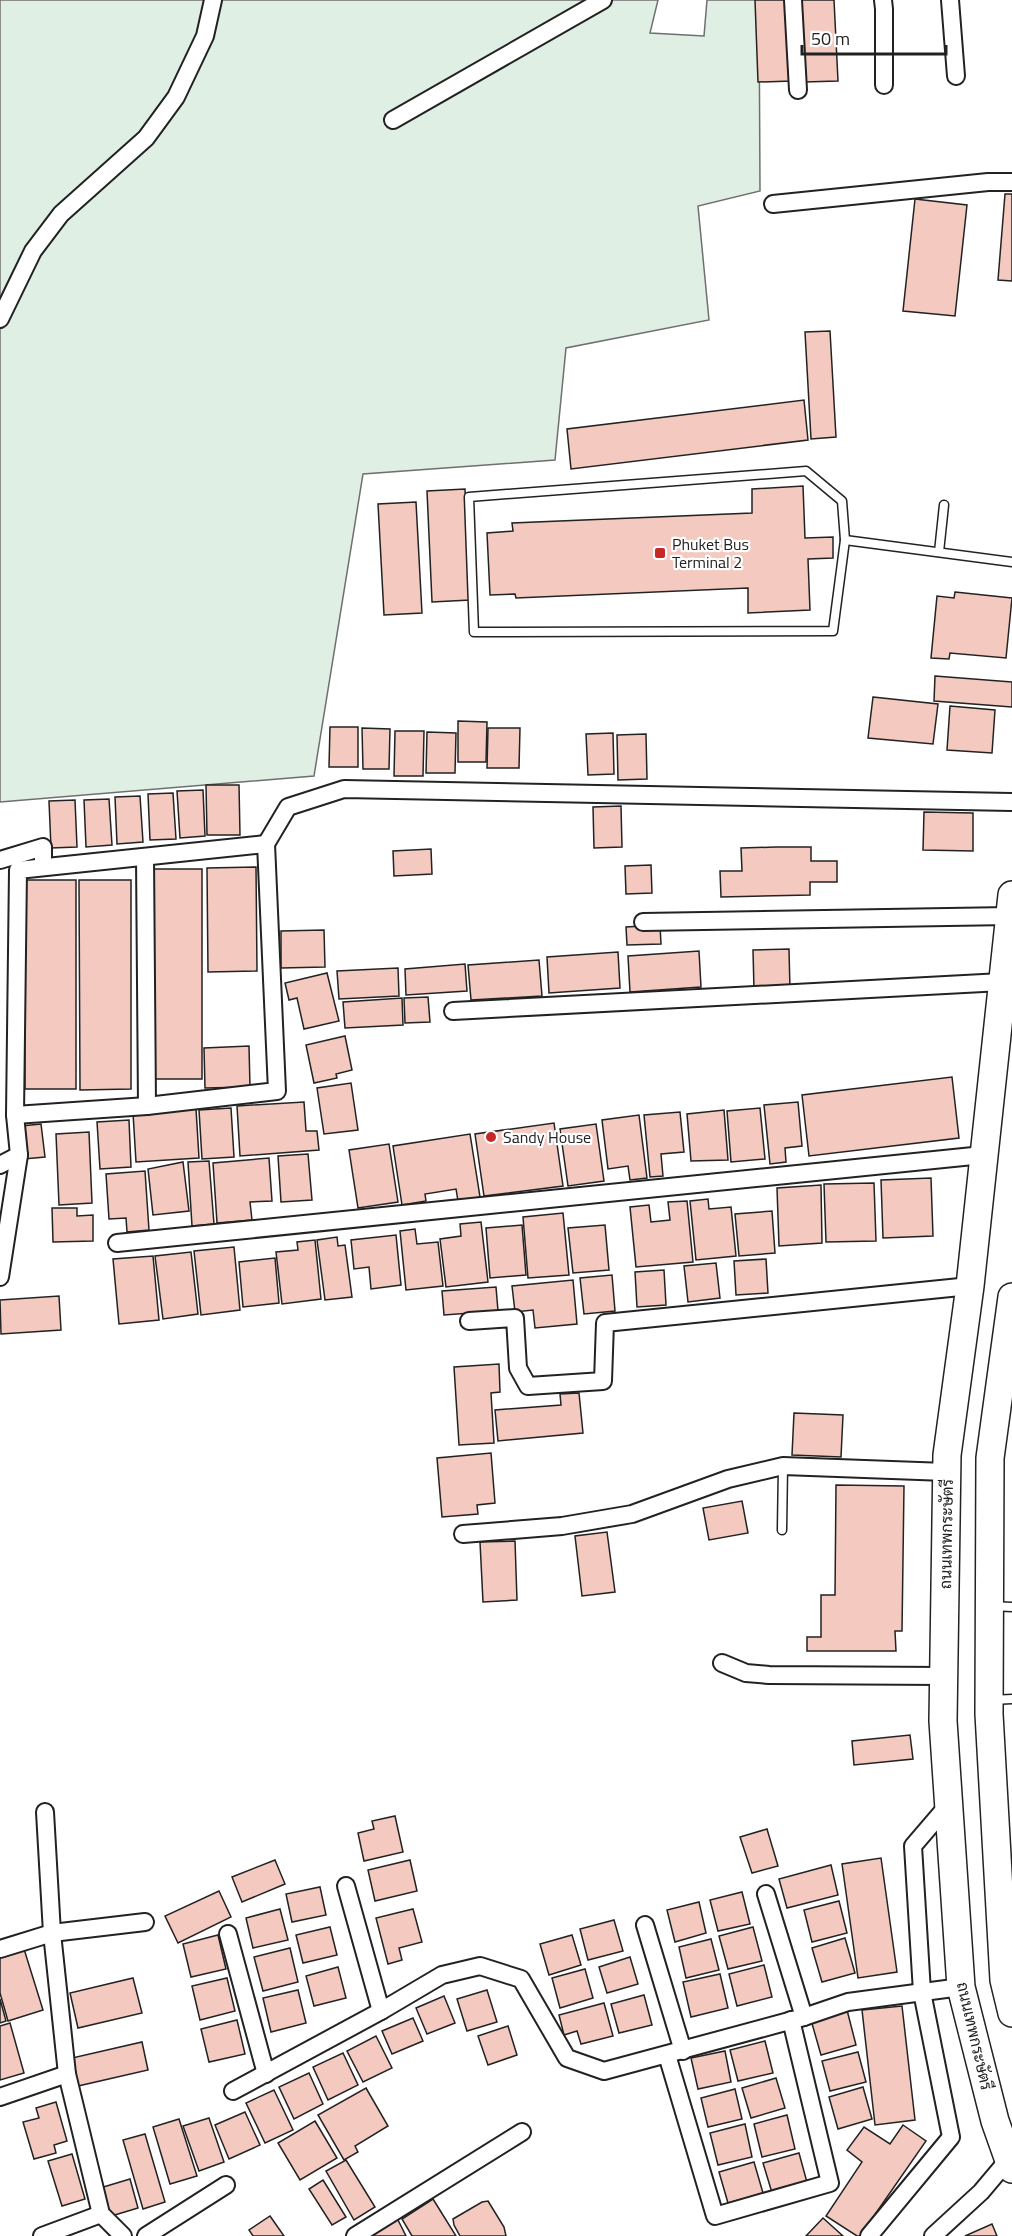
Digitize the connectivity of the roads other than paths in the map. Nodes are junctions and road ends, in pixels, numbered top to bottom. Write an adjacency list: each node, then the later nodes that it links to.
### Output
1 (213, 0): 12 (street)
2 (603, 0): 9 (street)
3 (793, 0): 8 (street)
4 (883, 0): 7 (street)
5 (950, 0): 6 (street)
6 (956, 76)
7 (884, 85)
8 (798, 90)
9 (393, 120)
10 (1012, 182): 11 (street)
11 (773, 204)
12 (0, 319)
13 (944, 505): 15 (lane)
14 (845, 540): 14 (lane); 15 (lane)
15 (939, 552): 16 (lane)
16 (1012, 562)
17 (1012, 802): 18 (street)
18 (266, 844): 19 (street); 26 (street)
19 (145, 857): 21 (street); 26 (street)
20 (0, 860): 21 (street)
21 (43, 867): 27 (street)
22 (1011, 906): 23 (street); 24 (main road, ถนนเทพกระษัตรี)
23 (642, 922)
24 (1002, 982): 25 (street); 29 (main road, ถนนเทพกระษัตรี)
25 (453, 1011)
26 (147, 1106): 27 (street)
27 (15, 1115): 28 (street)
28 (19, 1155): 30 (street); 32 (street)
29 (983, 1155): 31 (street); 33 (main road, ถนนเทพกระษัตรี)
30 (0, 1165)
31 (117, 1244)
32 (0, 1277)
33 (970, 1286): 35 (street); 38 (main road, ถนนเทพกระษัตรี)
34 (1012, 1297): 36 (main road)
35 (469, 1321)
36 (1008, 1360): 41 (main road)
37 (783, 1466): 38 (street); 39 (lane); 40 (street)
38 (946, 1472): 43 (main road, ถนนเทพกระษัตรี)
39 (782, 1530)
40 (463, 1534)
41 (1001, 1607): 44 (main road)
42 (722, 1663): 43 (street)
43 (944, 1676): 45 (main road, ถนนเทพกระษัตรี)
44 (1001, 1700): 57 (main road)
45 (949, 1804): 54 (main road, ถนนเทพกระษัตรี); 55 (street)
46 (45, 1812): 51 (street)
47 (346, 1886): 56 (street)
48 (766, 1894): 58 (street)
49 (145, 1922): 51 (street)
50 (645, 1925): 59 (street)
51 (52, 1933): 53 (street); 60 (street)
52 (228, 1934): 61 (street)
53 (0, 1949)
54 (961, 1987): 55 (street); 65 (main road, ถนนเทพกระษัตรี)
55 (922, 1992): 58 (street); 72 (street)
56 (381, 2011): 59 (street); 61 (street)
57 (1012, 2013)
58 (797, 2018): 59 (street); 59 (street)
59 (675, 2053)
60 (67, 2074): 63 (street); 67 (street)
61 (266, 2074): 62 (street)
62 (233, 2091)
63 (0, 2097)
64 (522, 2132): 71 (street)
65 (1010, 2164): 73 (street)
66 (226, 2185): 70 (street)
67 (101, 2214): 68 (street); 69 (street)
68 (42, 2236)
69 (123, 2236)
70 (146, 2236)
71 (355, 2236)
72 (869, 2236)
73 (933, 2236)

